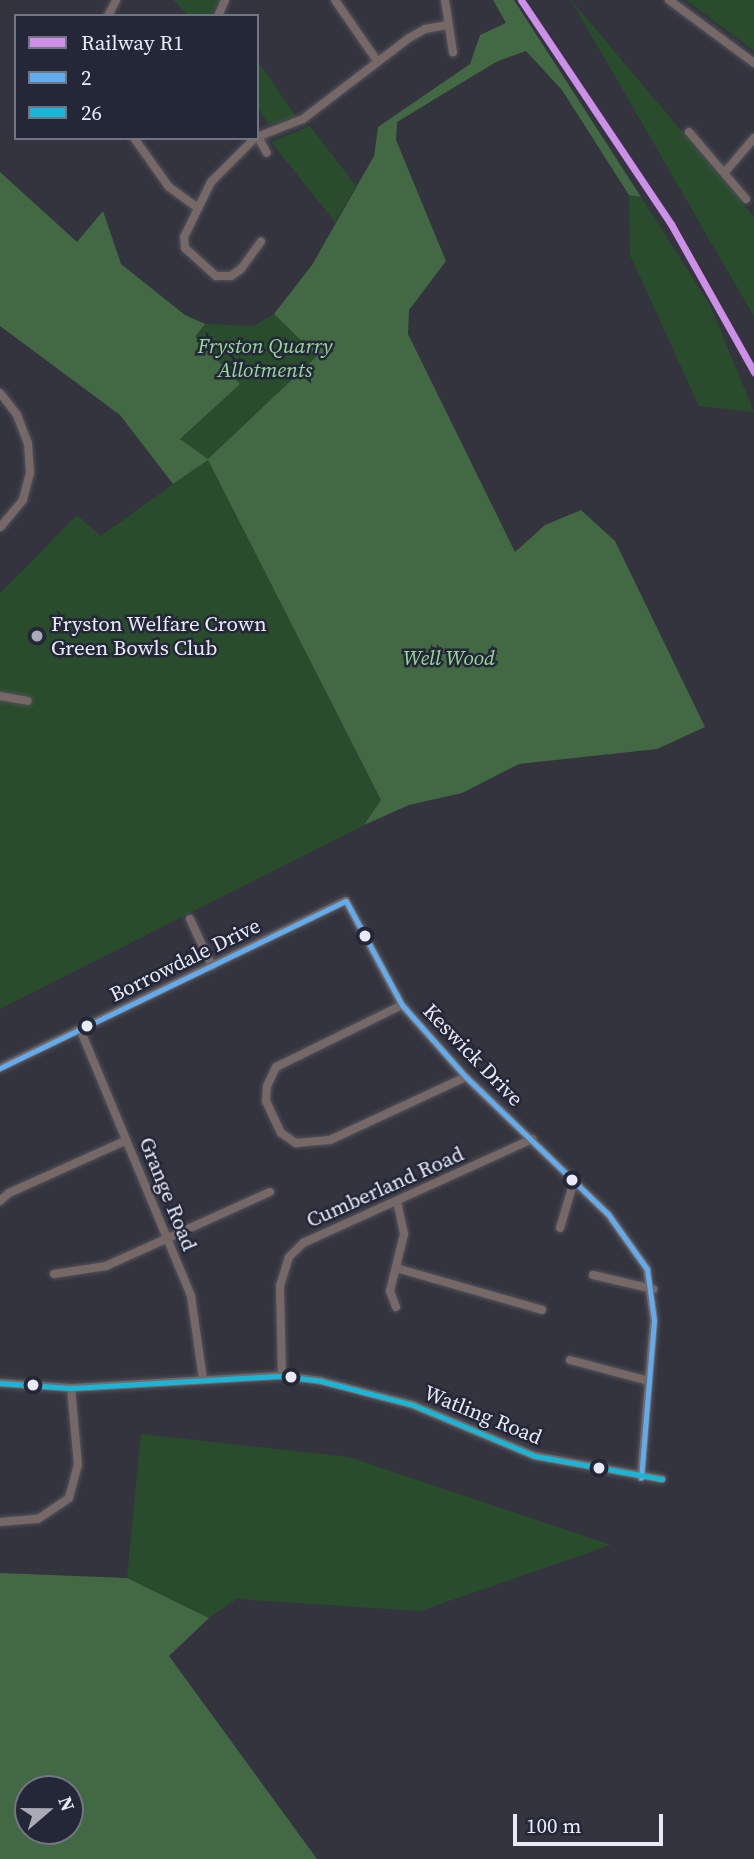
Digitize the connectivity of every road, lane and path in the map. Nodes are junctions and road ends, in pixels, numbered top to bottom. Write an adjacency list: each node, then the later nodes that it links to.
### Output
1 (335, 0): 6 (street)
2 (445, 0): 4 (street)
3 (669, 0): 7 (street)
4 (448, 25): 5 (street); 6 (street)
5 (453, 52)
6 (378, 62): 9 (street)
7 (754, 63)
8 (689, 132): 15 (street)
9 (259, 136)
10 (754, 138): 15 (street)
11 (135, 140): 17 (street)
12 (253, 140): 17 (street)
13 (259, 140): 14 (street)
14 (267, 153)
15 (725, 172): 16 (street)
16 (746, 199)
17 (198, 208): 18 (street)
18 (261, 241)
19 (0, 393): 20 (street)
20 (0, 527)
21 (0, 696): 22 (street)
22 (28, 701)
23 (346, 901): 25 (street, Borrowdale Drive); 26 (street, Keswick Drive)
24 (190, 919): 25 (street)
25 (212, 966): 27 (street, Borrowdale Drive)
26 (402, 1005): 29 (street, Keswick Drive); 29 (street)
27 (80, 1029): 28 (street, Borrowdale Drive); 31 (street, Grange Road)
28 (0, 1068)
29 (466, 1077): 30 (street, Keswick Drive)
30 (532, 1139): 32 (street, Keswick Drive); 35 (street, Cumberland Road)
31 (127, 1140): 34 (street); 37 (street, Grange Road)
32 (574, 1181): 36 (street); 41 (street, Keswick Drive)
33 (270, 1192): 37 (street)
34 (0, 1200)
35 (397, 1201): 38 (street); 45 (street, Cumberland Road)
36 (560, 1228)
37 (169, 1240): 39 (street); 46 (street, Grange Road)
38 (396, 1268): 42 (street); 43 (street)
39 (54, 1275)
40 (593, 1275): 41 (street)
41 (653, 1289): 47 (street, Keswick Drive)
42 (396, 1307)
43 (542, 1310)
44 (570, 1360): 47 (street)
45 (282, 1376): 46 (street, Watling Road); 50 (street, Watling Road)
46 (203, 1378): 49 (street, Watling Road)
47 (649, 1381): 50 (street, Keswick Drive)
48 (0, 1383): 49 (street, Watling Road)
49 (71, 1388): 52 (street)
50 (641, 1477): 51 (street, Watling Road)
51 (662, 1479)
52 (0, 1521)

